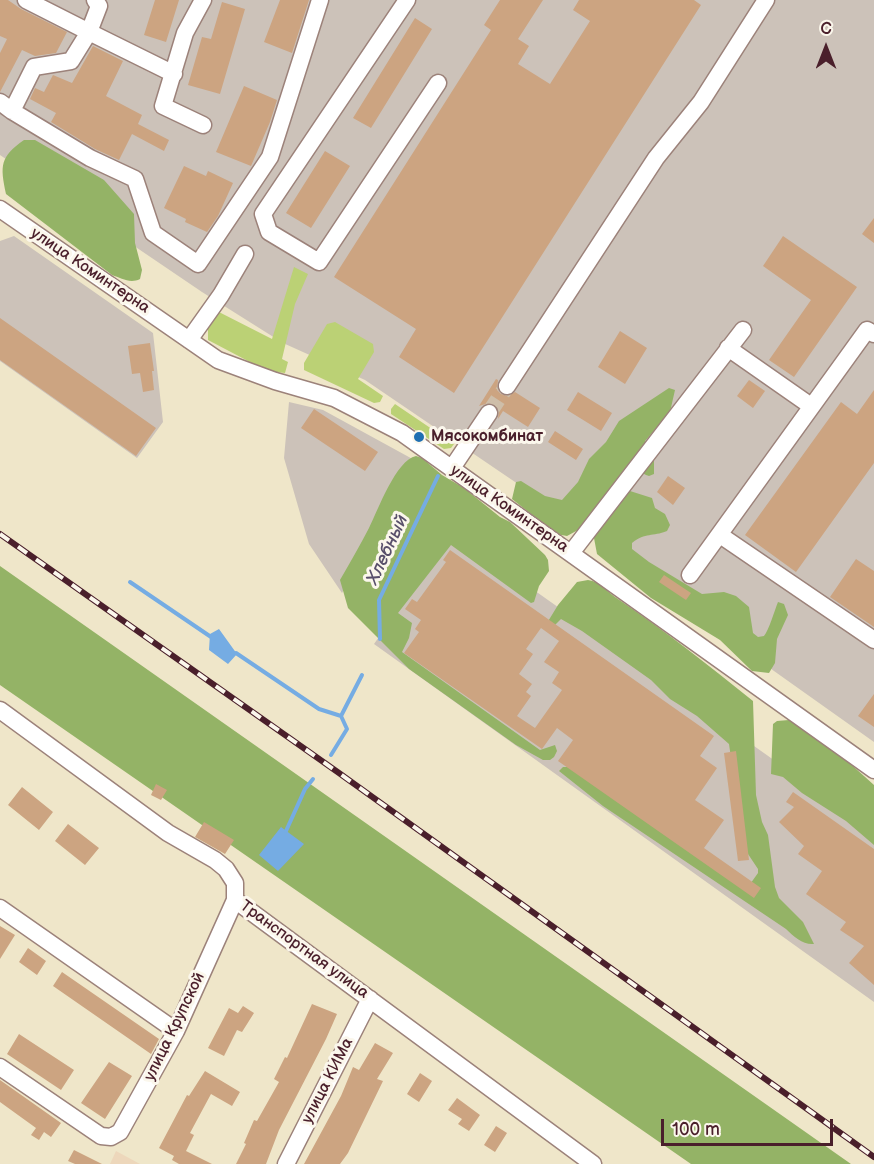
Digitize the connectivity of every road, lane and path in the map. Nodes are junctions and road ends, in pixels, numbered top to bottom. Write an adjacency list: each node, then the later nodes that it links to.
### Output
1 (26, 0): 7 (street)
2 (95, 0): 7 (street)
3 (203, 0): 8 (street)
4 (320, 0): 10 (street)
5 (407, 0): 9 (street)
6 (766, 0): 18 (street)
7 (89, 32): 8 (street); 10 (street)
8 (174, 74): 11 (street)
9 (438, 82)
10 (6, 106)
11 (203, 125)
12 (3, 213): 16 (street, улица Коминтерна)
13 (245, 254): 16 (street)
14 (743, 330): 17 (street)
15 (874, 334): 19 (street)
16 (189, 340): 21 (street, улица Коминтерна)
17 (728, 348): 19 (street); 23 (street)
18 (507, 386)
19 (811, 406): 22 (street)
20 (489, 413): 21 (street)
21 (452, 468): 23 (street, улица Коминтерна)
22 (720, 535): 24 (street); 25 (street)
23 (571, 553): 27 (street, улица Коминтерна)
24 (690, 575)
25 (874, 640)
26 (0, 710): 28 (street, Транспортная улица)
27 (874, 770)
28 (235, 900): 30 (street, Транспортная улица); 31 (street, улица Крупской)
29 (0, 908): 31 (street)
30 (370, 999): 33 (street, улица КИМа); 34 (street, Транспортная улица)
31 (176, 1031): 32 (street, улица Крупской)
32 (0, 1067)
33 (286, 1164)
34 (593, 1164)

